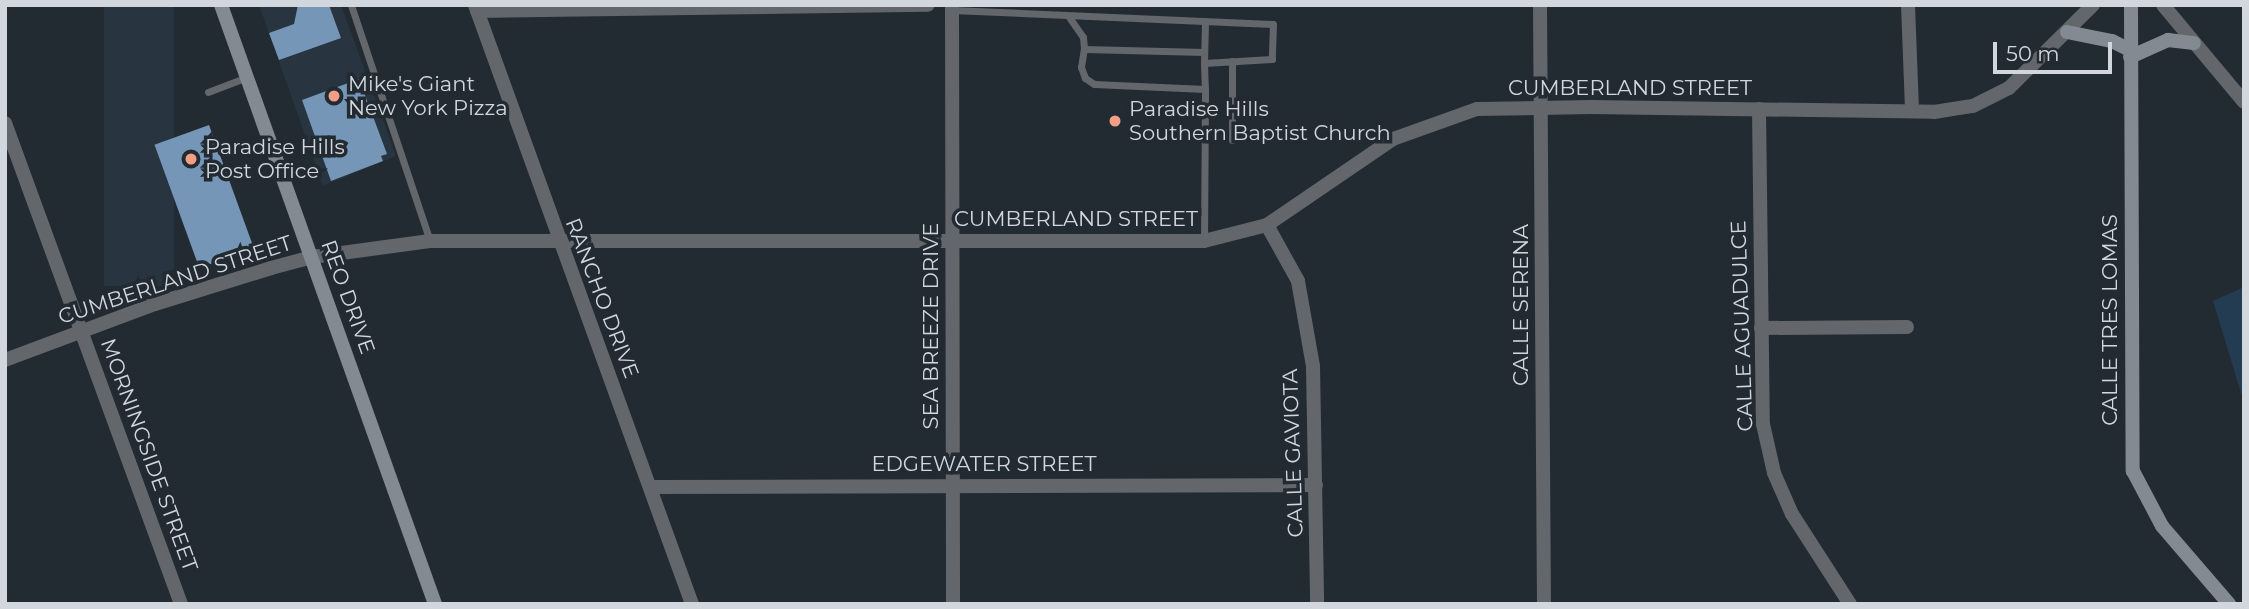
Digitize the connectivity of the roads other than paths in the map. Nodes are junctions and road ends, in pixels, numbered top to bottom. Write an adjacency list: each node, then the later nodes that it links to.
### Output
1 (221, 5): 20 (street, REO DRIVE)
2 (351, 5): 32 (lane)
3 (928, 5): 9 (street)
4 (1540, 5): 24 (street, CALLE SERENA)
5 (1908, 5): 26 (street)
6 (2092, 5): 13 (street, CUMBERLAND STREET)
7 (2131, 5): 17 (street, CALLE TRES LOMAS)
8 (2163, 5): 14 (street)
9 (476, 8): 31 (street, RANCHO DRIVE)
10 (952, 8): 11 (lane); 30 (street, SEA BREEZE DRIVE)
11 (1069, 17): 12 (lane); 15 (lane)
12 (1205, 21): 16 (lane); 18 (lane)
13 (2067, 32): 17 (street); 26 (street, CUMBERLAND STREET)
14 (2194, 43): 17 (street); 23 (street)
15 (1084, 49): 16 (lane); 21 (lane)
16 (1204, 52): 19 (lane)
17 (2130, 54): 49 (street, CALLE TRES LOMAS)
18 (1232, 61): 19 (lane); 28 (lane)
19 (1204, 62): 21 (lane)
20 (247, 77): 22 (lane); 34 (street, REO DRIVE)
21 (1205, 89): 33 (lane)
22 (208, 92)
23 (2244, 102)
24 (1541, 107): 25 (street, CUMBERLAND STREET); 29 (street, CUMBERLAND STREET); 47 (street, CALLE SERENA)
25 (1759, 109): 26 (street, CUMBERLAND STREET); 36 (street, CALLE AGUADULCE)
26 (1912, 110)
27 (5, 123): 37 (street, MORNINGSIDE STREET)
28 (1233, 140)
29 (1267, 225): 33 (street, CUMBERLAND STREET); 40 (street, CALLE GAVIOTA)
30 (952, 239): 31 (street, CUMBERLAND STREET); 33 (street, CUMBERLAND STREET); 39 (street, SEA BREEZE DRIVE)
31 (556, 240): 32 (street, CUMBERLAND STREET); 41 (street, RANCHO DRIVE)
32 (430, 241): 34 (street, CUMBERLAND STREET)
33 (1204, 241)
34 (312, 257): 37 (street, CUMBERLAND STREET); 43 (street, REO DRIVE)
35 (1908, 327): 36 (street)
36 (1760, 328): 48 (street, CALLE AGUADULCE)
37 (82, 331): 38 (street, CUMBERLAND STREET); 42 (street, MORNINGSIDE STREET)
38 (5, 360)
39 (953, 482): 40 (street, EDGEWATER STREET); 41 (street, EDGEWATER STREET); 45 (street, SEA BREEZE DRIVE)
40 (1316, 485): 46 (street, CALLE GAVIOTA)
41 (652, 487): 44 (street, RANCHO DRIVE)
42 (181, 604)
43 (435, 604)
44 (692, 604)
45 (953, 604)
46 (1317, 604)
47 (1544, 604)
48 (1850, 604)
49 (2229, 604)

